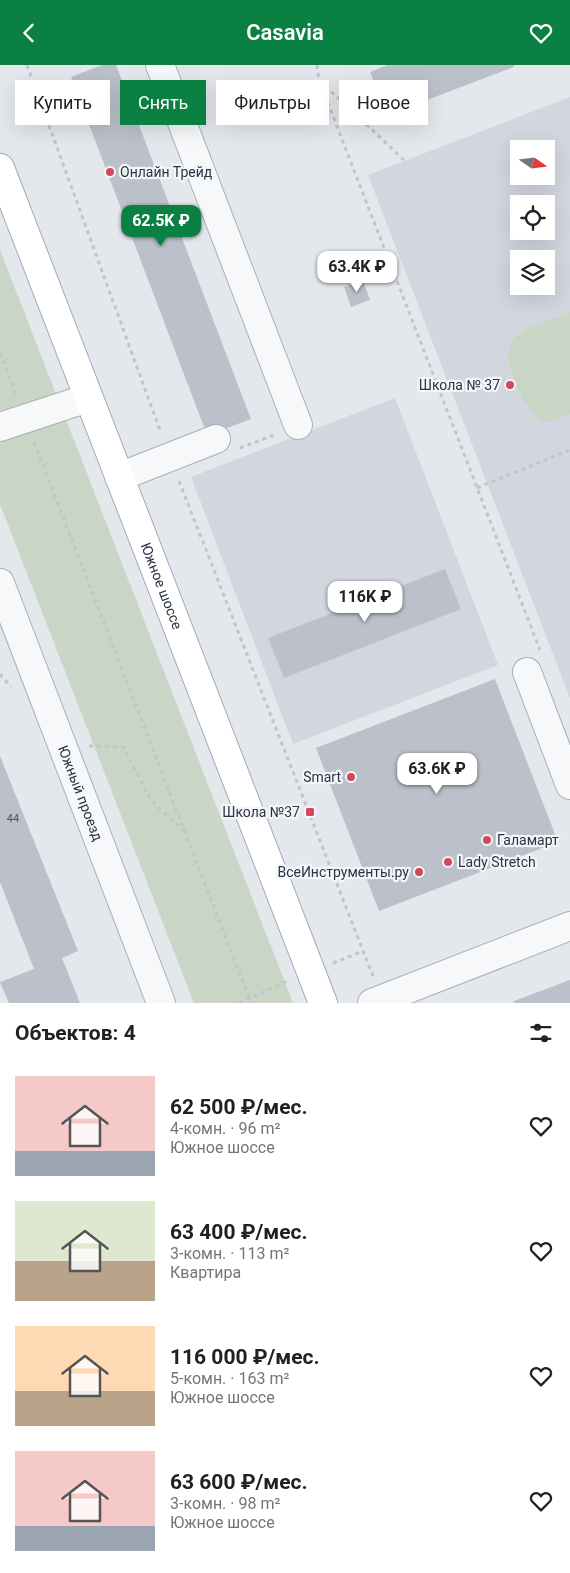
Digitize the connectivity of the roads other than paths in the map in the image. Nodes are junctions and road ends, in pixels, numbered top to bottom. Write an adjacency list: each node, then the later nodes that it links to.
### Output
1 (160, 65): 4 (street)
2 (0, 168): 3 (main road, Южное шоссе)
3 (88, 398): 5 (street); 7 (main road, Южное шоссе)
4 (298, 425)
5 (0, 427)
6 (216, 439): 7 (street)
7 (119, 477): 14 (main road, Южное шоссе)
8 (0, 583): 13 (street, Южный проезд)
9 (534, 663): 10 (street)
10 (570, 785)
11 (570, 926): 12 (street)
12 (377, 1001)
13 (161, 1003)
14 (323, 1003)

